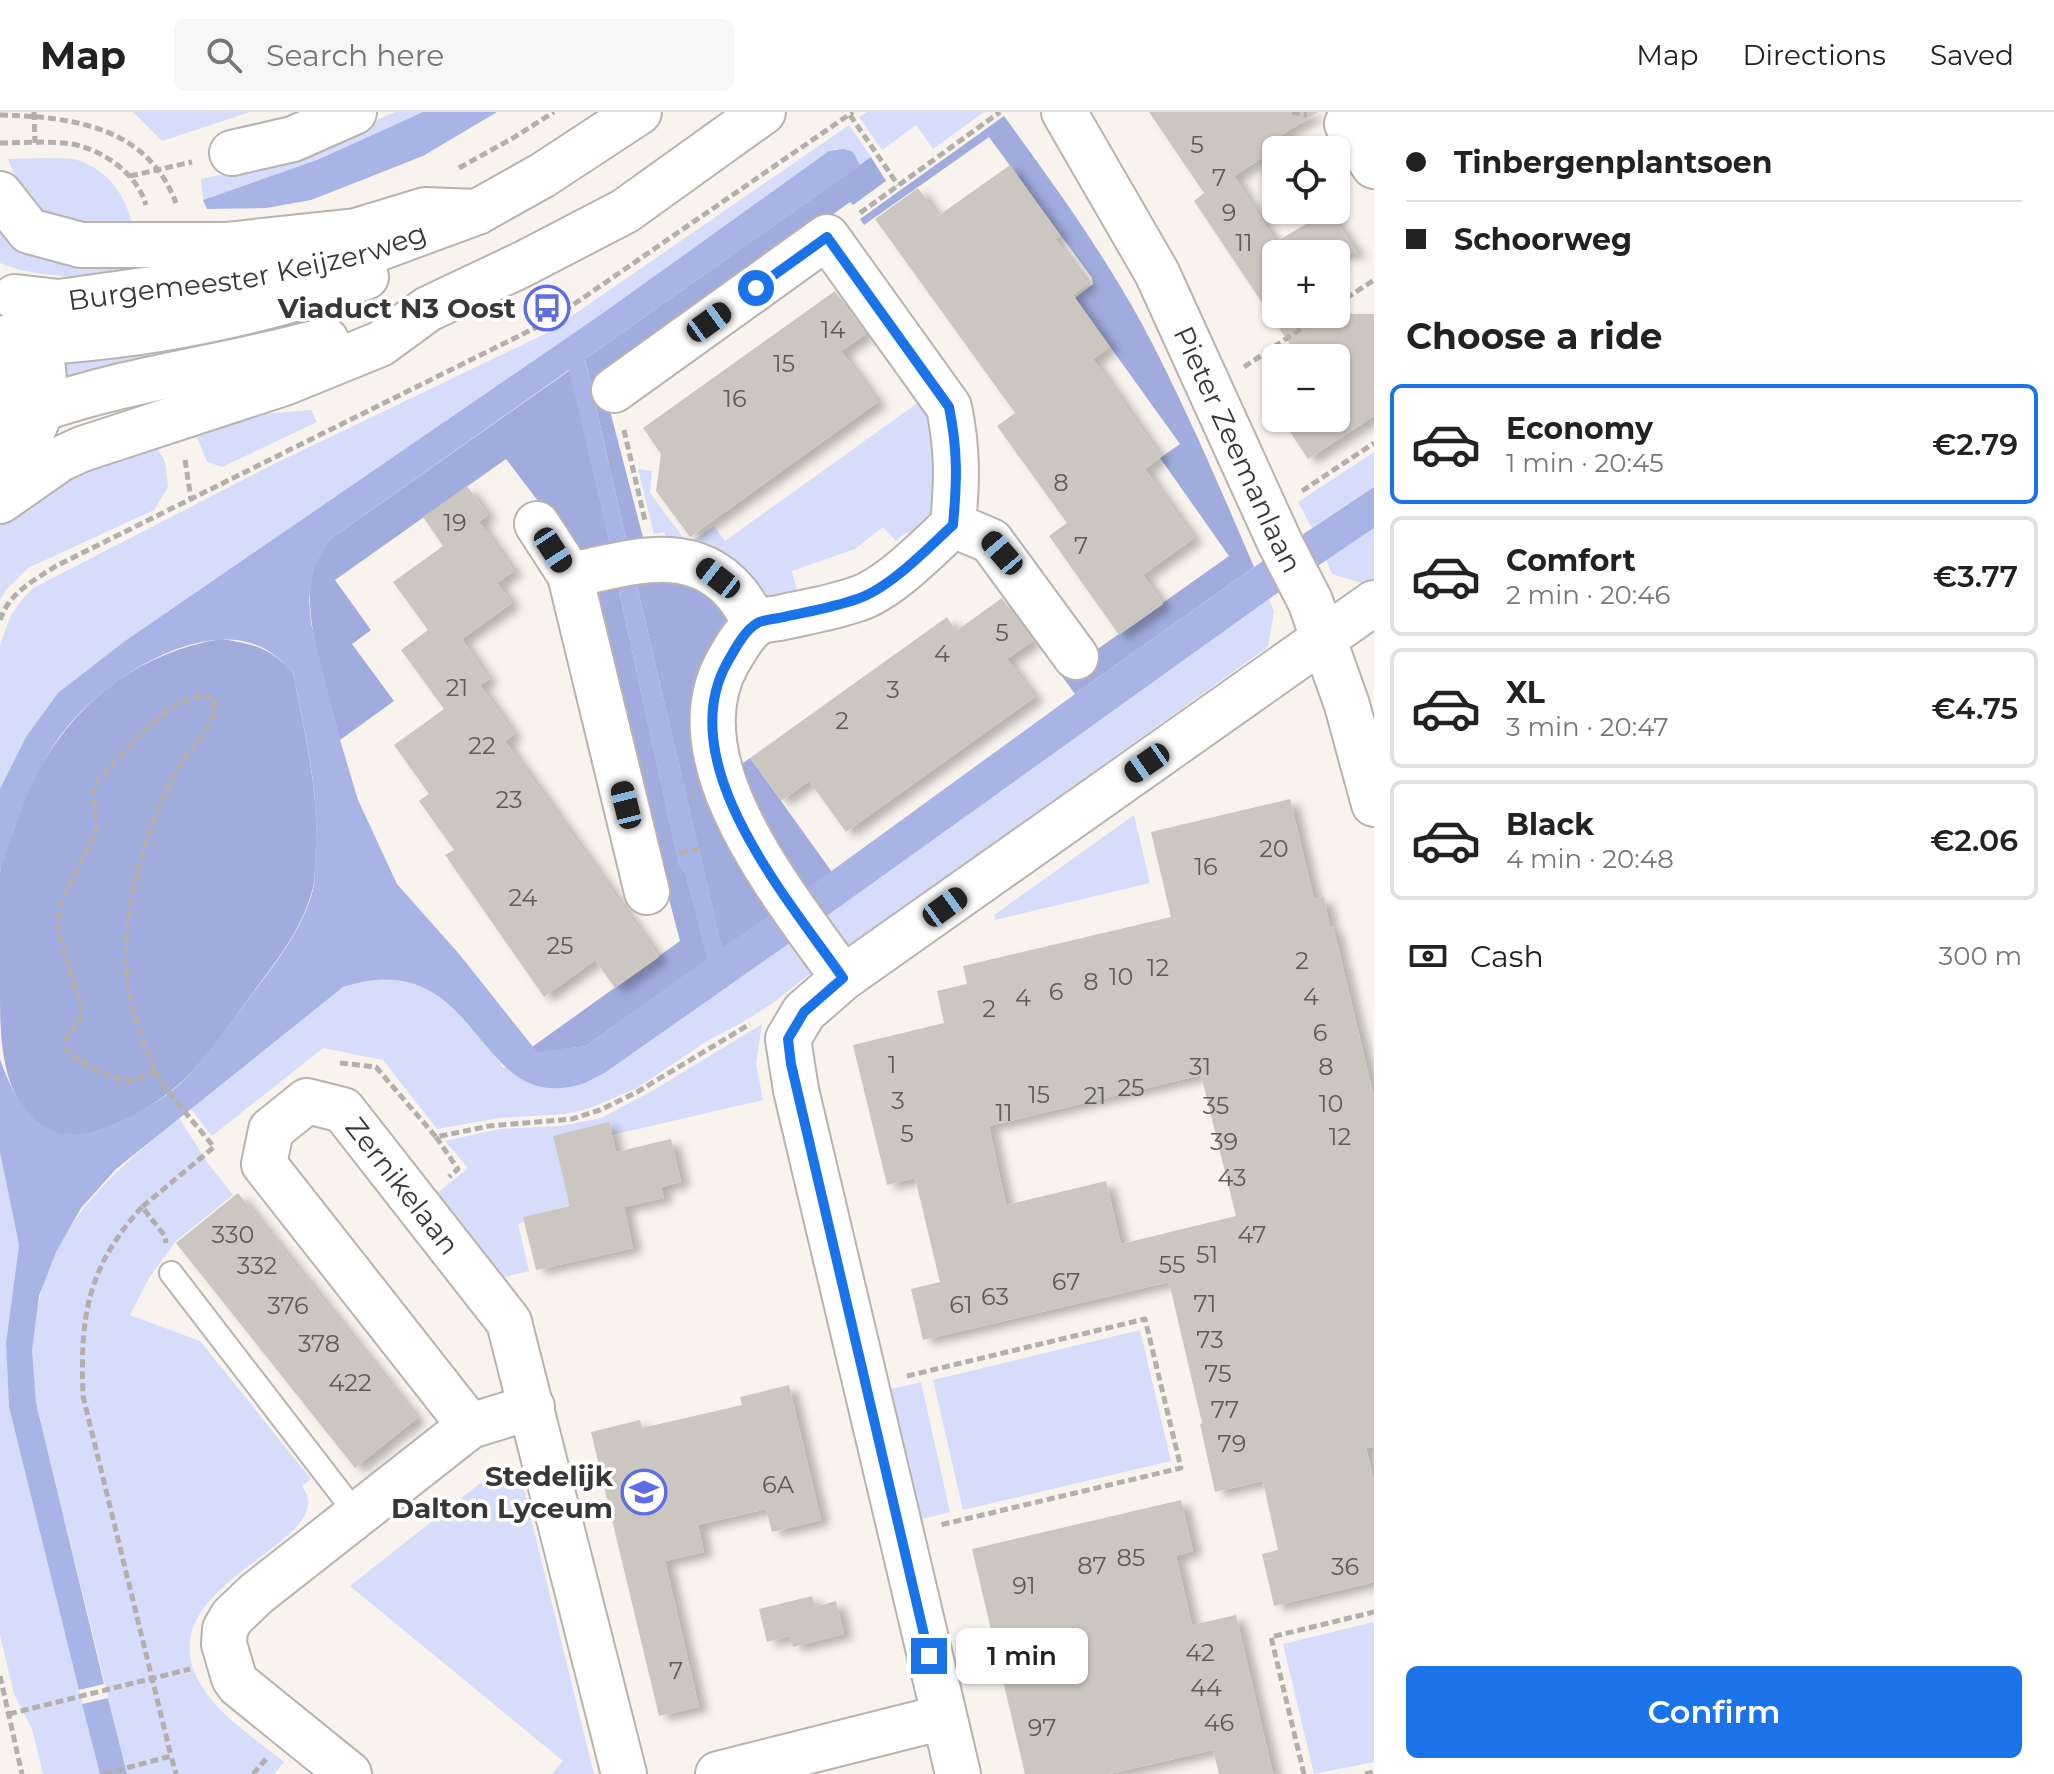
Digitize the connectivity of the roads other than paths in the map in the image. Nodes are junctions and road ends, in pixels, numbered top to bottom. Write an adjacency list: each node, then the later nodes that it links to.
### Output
1 (354, 112): 6 (street)
2 (639, 112): 9 (street, Burgemeester Keijzerweg)
3 (763, 112): 10 (street)
4 (1064, 112): 20 (street, Pieter Zeemanlaan)
5 (1364, 112): 7 (street)
6 (232, 153)
7 (1374, 166)
8 (0, 194): 9 (street)
9 (477, 212): 11 (street, Burgemeester Keijzerweg)
10 (428, 309): 13 (street); 15 (street)
11 (12, 319): 13 (street)
12 (614, 390): 17 (street)
13 (20, 414): 14 (street)
14 (0, 468)
15 (0, 501)
16 (537, 524): 18 (street)
17 (953, 525): 21 (street); 22 (street)
18 (570, 575): 21 (street); 24 (street)
19 (1374, 603): 20 (street)
20 (1317, 619): 23 (street, Pieter Zeemanlaan); 25 (street)
21 (756, 623): 25 (street)
22 (1076, 657)
23 (1374, 804)
24 (647, 892)
25 (843, 978): 30 (street)
26 (171, 1273): 29 (lane)
27 (532, 1407): 28 (street); 28 (street, Zernikelaan); 32 (street, Zernikelaan)
28 (470, 1426): 29 (street)
29 (358, 1516): 31 (street)
30 (944, 1717): 33 (street); 34 (street)
31 (349, 1774)
32 (624, 1774)
33 (718, 1774)
34 (958, 1774)

